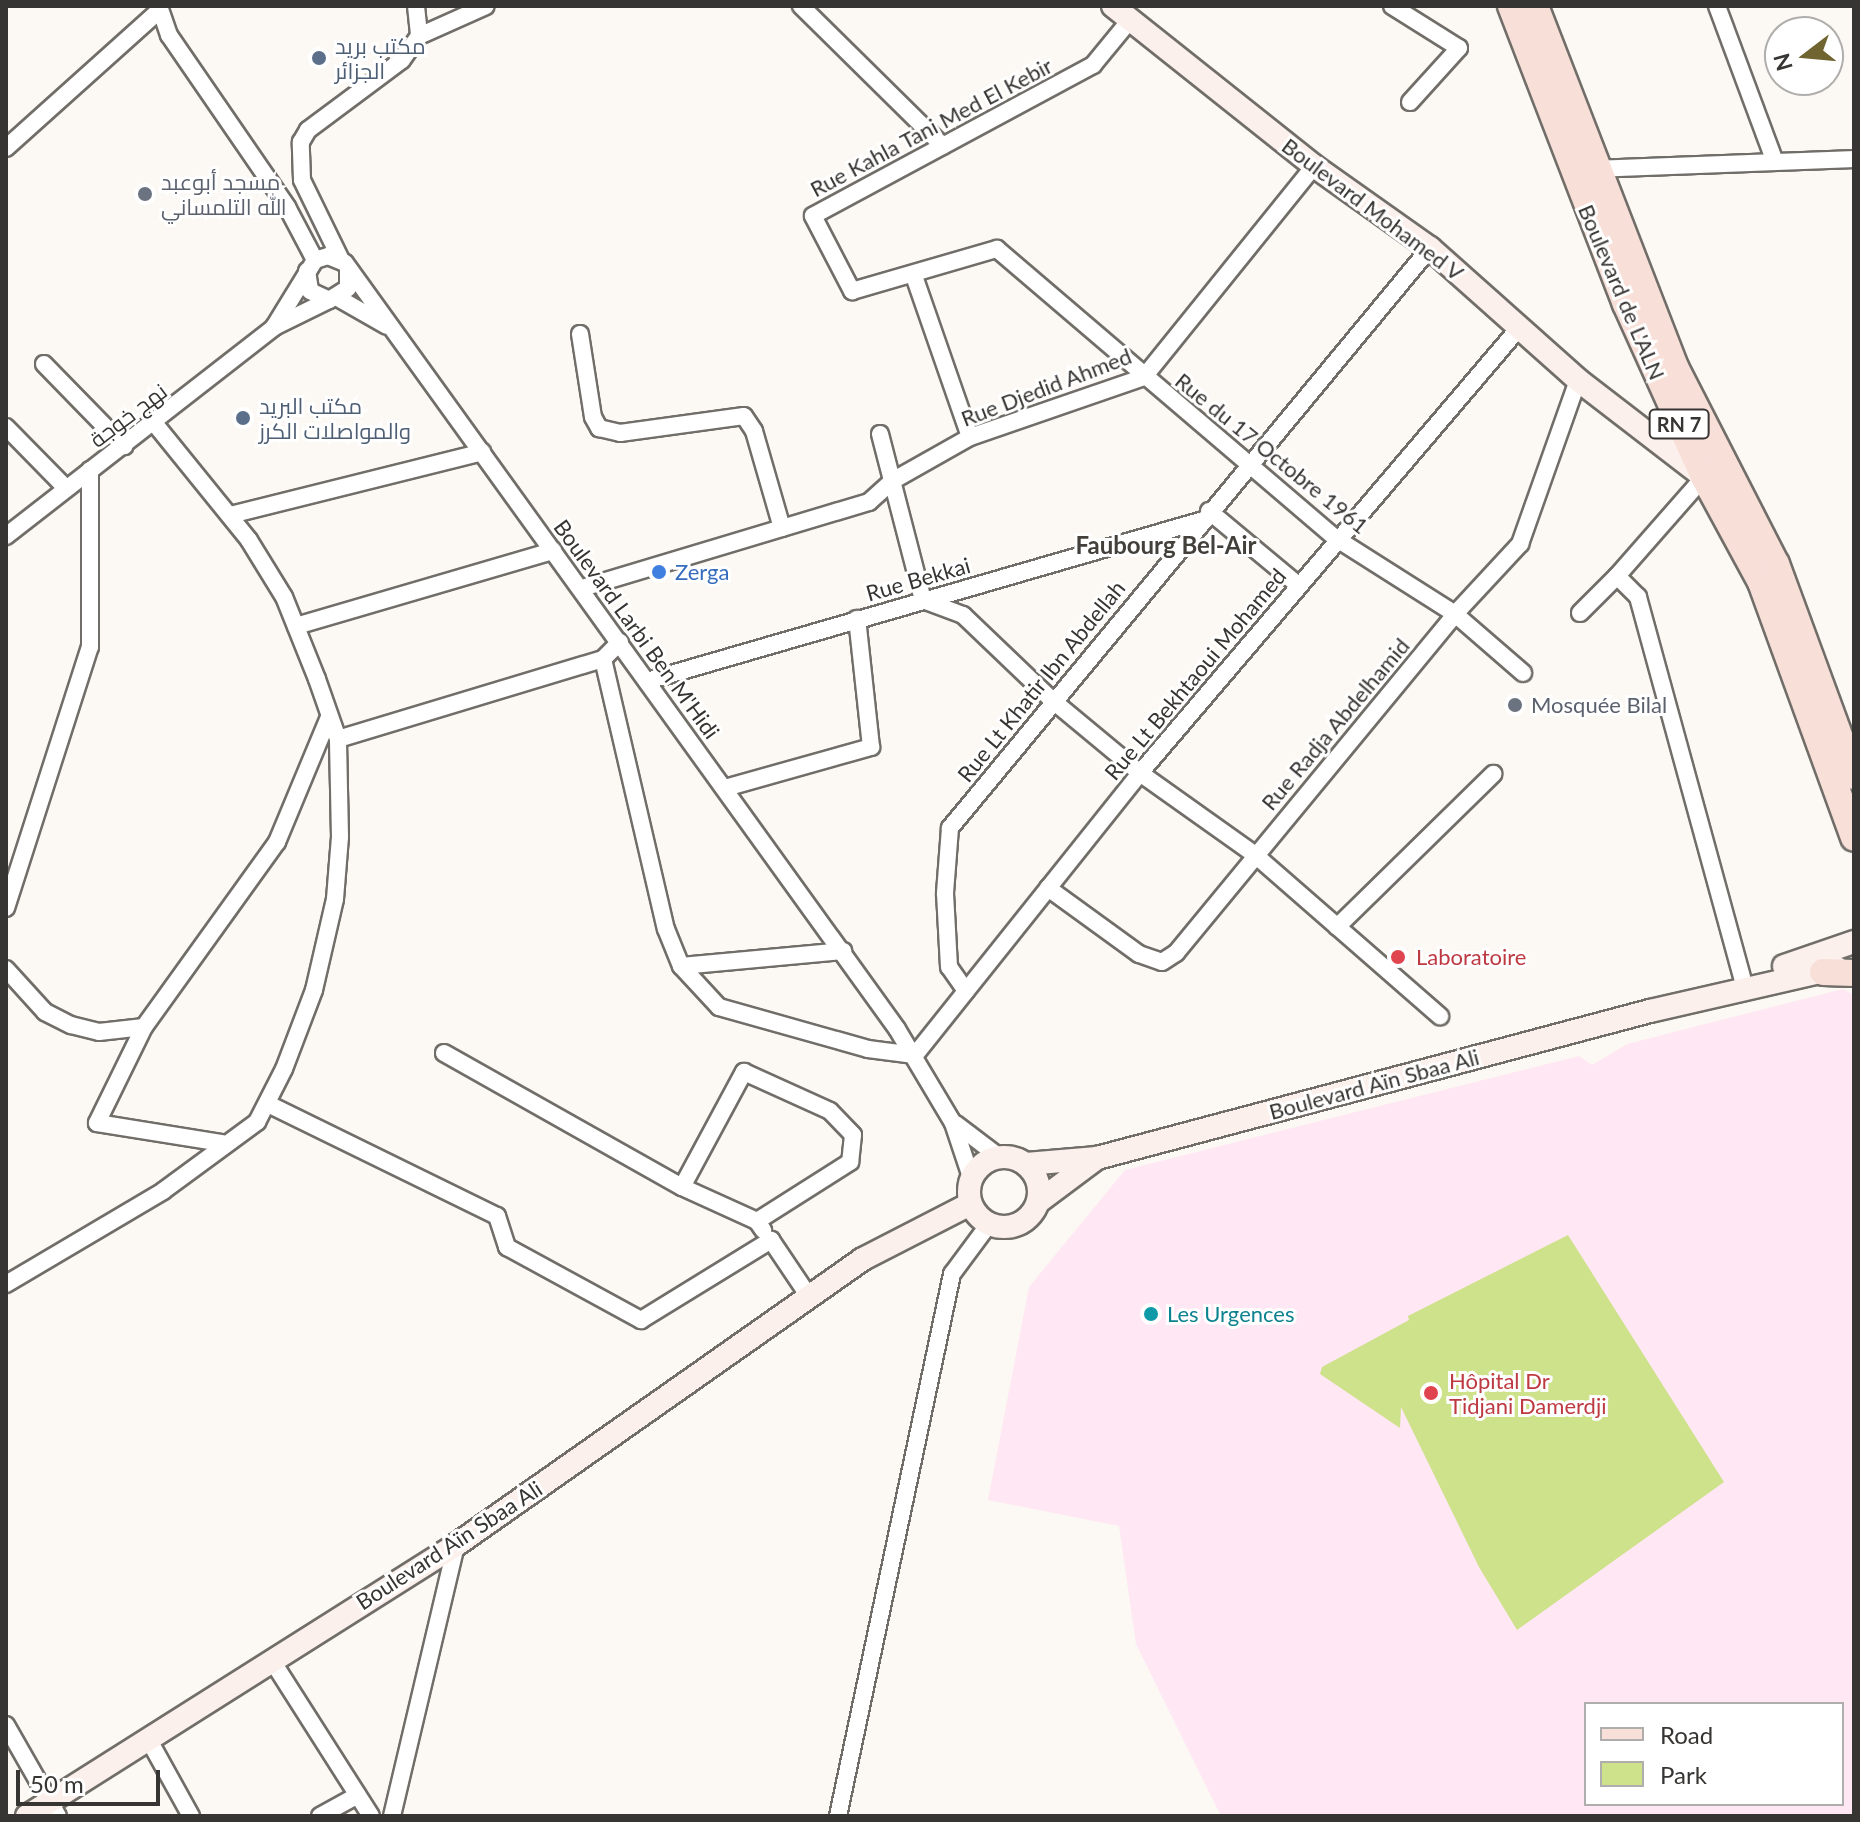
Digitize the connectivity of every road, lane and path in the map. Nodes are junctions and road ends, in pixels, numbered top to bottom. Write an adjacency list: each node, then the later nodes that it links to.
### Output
1 (416, 6): 10 (street)
2 (486, 6): 10 (street)
3 (801, 6): 12 (street)
4 (1392, 6): 11 (street)
5 (1511, 6): 38 (main road, Boulevard de L'ALN / RN 7)
6 (1535, 6): 17 (main road, Boulevard de L'ALN / RN 7)
7 (1717, 6): 15 (street)
8 (159, 8): 13 (street); 20 (street)
9 (1121, 13): 12 (street, Rue Kahla Tani Med El Kebir); 16 (main road, Boulevard Mohamed V)
10 (419, 36): 19 (street, Boulevard Larbi Ben M'Hidi)
11 (1410, 102)
12 (943, 146): 21 (street, Rue Kahla Tani Med El Kebir)
13 (6, 148)
14 (1854, 159): 15 (street)
15 (1775, 162): 17 (street)
16 (1314, 166): 18 (main road, Boulevard Mohamed V); 28 (street, Rue Djedid Ahmed)
17 (1594, 169): 64 (main road, Boulevard de L'ALN / RN 7)
18 (1430, 248): 24 (main road, Boulevard Mohamed V); 36 (street, Rue Lt Khatir Ibn Abdellah)
19 (344, 264): 20 (street); 22 (street); 25 (street, Boulevard Larbi Ben M'Hidi)
20 (311, 265): 22 (street); 23 (street, نهج خوجة)
21 (914, 276): 28 (street, Rue du 17 Octobre 1961); 33 (street)
22 (334, 299): 23 (street, نهج خوجة); 25 (street)
23 (274, 327): 30 (street, نهج خوجة)
24 (1519, 328): 29 (main road, Boulevard Mohamed V); 45 (street, Rue Lt Bekhtaoui Mohamed)
25 (395, 331): 35 (street, Boulevard Larbi Ben M'Hidi)
26 (580, 334): 43 (street)
27 (44, 364): 34 (street)
28 (1144, 377): 33 (street, Rue Djedid Ahmed); 36 (street, Rue du 17 Octobre 1961)
29 (1578, 380): 38 (main road, Boulevard Mohamed V); 52 (street, Rue Radja Abdelhamid)
30 (155, 424): 34 (street, نهج خوجة); 41 (street)
31 (6, 427): 40 (street)
32 (880, 434): 39 (street)
33 (970, 437): 39 (street, Rue Djedid Ahmed)
34 (124, 446): 37 (street, نهج خوجة)
35 (482, 452): 41 (street); 46 (street, Boulevard Larbi Ben M'Hidi)
36 (1250, 461): 42 (street, Rue Lt Khatir Ibn Abdellah); 45 (street, Rue du 17 Octobre 1961)
37 (90, 470): 40 (street, نهج خوجة); 69 (street)
38 (1704, 477): 47 (street); 66 (main road, Boulevard de L'ALN / RN 7)
39 (892, 481): 43 (street, Rue Djedid Ahmed); 50 (street)
40 (66, 488): 44 (street, نهج خوجة)
41 (230, 515): 54 (street)
42 (1205, 516): 48 (street); 50 (street, Rue Bekkai); 59 (street, Rue Lt Khatir Ibn Abdellah)
43 (782, 528): 49 (street, Rue Djedid Ahmed)
44 (6, 536)
45 (1337, 539): 48 (street, Rue Lt Bekhtaoui Mohamed); 52 (street, Rue du 17 Octobre 1961)
46 (553, 551): 49 (street, Boulevard Larbi Ben M'Hidi); 54 (street)
47 (1617, 576): 51 (street); 78 (street)
48 (1298, 585): 62 (street, Rue Lt Bekhtaoui Mohamed)
49 (582, 588): 55 (street, Boulevard Larbi Ben M'Hidi)
50 (923, 600): 53 (street, Rue Bekkai); 59 (street)
51 (1580, 613)
52 (1455, 614): 57 (street, Rue du 17 Octobre 1961); 67 (street, Rue Radja Abdelhamid)
53 (857, 619): 58 (street, Rue Bekkai); 65 (street)
54 (296, 626): 60 (street)
55 (620, 642): 56 (street); 58 (street, Boulevard Larbi Ben M'Hidi)
56 (603, 659): 61 (street); 74 (street)
57 (1523, 673)
58 (647, 681): 65 (street, Boulevard Larbi Ben M'Hidi)
59 (1052, 700): 62 (street); 79 (street, Rue Lt Khatir Ibn Abdellah)
60 (329, 717): 61 (street); 82 (street)
61 (338, 739): 85 (street)
62 (1140, 773): 67 (street); 68 (street, Rue Lt Bekhtaoui Mohamed)
63 (1493, 774): 70 (street)
64 (1854, 776)
65 (725, 788): 72 (street, Boulevard Larbi Ben M'Hidi)
66 (1854, 838)
67 (1254, 854): 68 (street, Rue Radja Abdelhamid); 70 (street)
68 (1048, 888): 79 (street, Rue Lt Bekhtaoui Mohamed)
69 (6, 908)
70 (1337, 927): 81 (street)
71 (1854, 942): 78 (main road, Boulevard Aïn Sbaa Ali)
72 (843, 951): 74 (street); 84 (street, Boulevard Larbi Ben M'Hidi)
73 (1854, 964): 76 (main road, Boulevard Aïn Sbaa Ali)
74 (681, 966): 84 (street)
75 (6, 969): 82 (street)
76 (1823, 972): 77 (main road); 80 (main road, Boulevard Aïn Sbaa Ali)
77 (1854, 973)
78 (1742, 978): 80 (main road, Boulevard Aïn Sbaa Ali)
79 (966, 991): 84 (street, Rue Lt Bekhtaoui Mohamed)
80 (1650, 1011): 89 (main road, Boulevard Aïn Sbaa Ali)
81 (1440, 1016)
82 (144, 1027): 87 (street)
83 (444, 1053): 92 (street)
84 (915, 1055): 86 (street, Boulevard Larbi Ben M'Hidi)
85 (268, 1104): 87 (street); 97 (street)
86 (947, 1114): 88 (street); 91 (street)
87 (222, 1143): 98 (street)
88 (998, 1156): 90 (main road); 91 (main road)
89 (1097, 1158): 90 (main road); 93 (main road)
90 (1026, 1164): 93 (main road)
91 (971, 1177): 94 (main road)
92 (682, 1187): 95 (street); 95 (street)
93 (1038, 1202): 96 (main road)
94 (970, 1204): 96 (main road); 99 (main road, Boulevard Aïn Sbaa Ali)
95 (757, 1221): 97 (street)
96 (989, 1224): 111 (street)
97 (771, 1240): 99 (street)
98 (6, 1284)
99 (808, 1295): 100 (main road, Boulevard Aïn Sbaa Ali)
100 (456, 1545): 101 (main road, Boulevard Aïn Sbaa Ali); 110 (street)
101 (271, 1659): 103 (main road, Boulevard Aïn Sbaa Ali); 104 (street)
102 (6, 1725): 105 (street)
103 (150, 1742): 105 (main road, Boulevard Aïn Sbaa Ali); 107 (street)
104 (358, 1795): 108 (street); 109 (street)
105 (54, 1810): 106 (main road, Boulevard Aïn Sbaa Ali)
106 (27, 1816)
107 (191, 1816)
108 (320, 1816)
109 (371, 1816)
110 (392, 1816)
111 (838, 1816)

